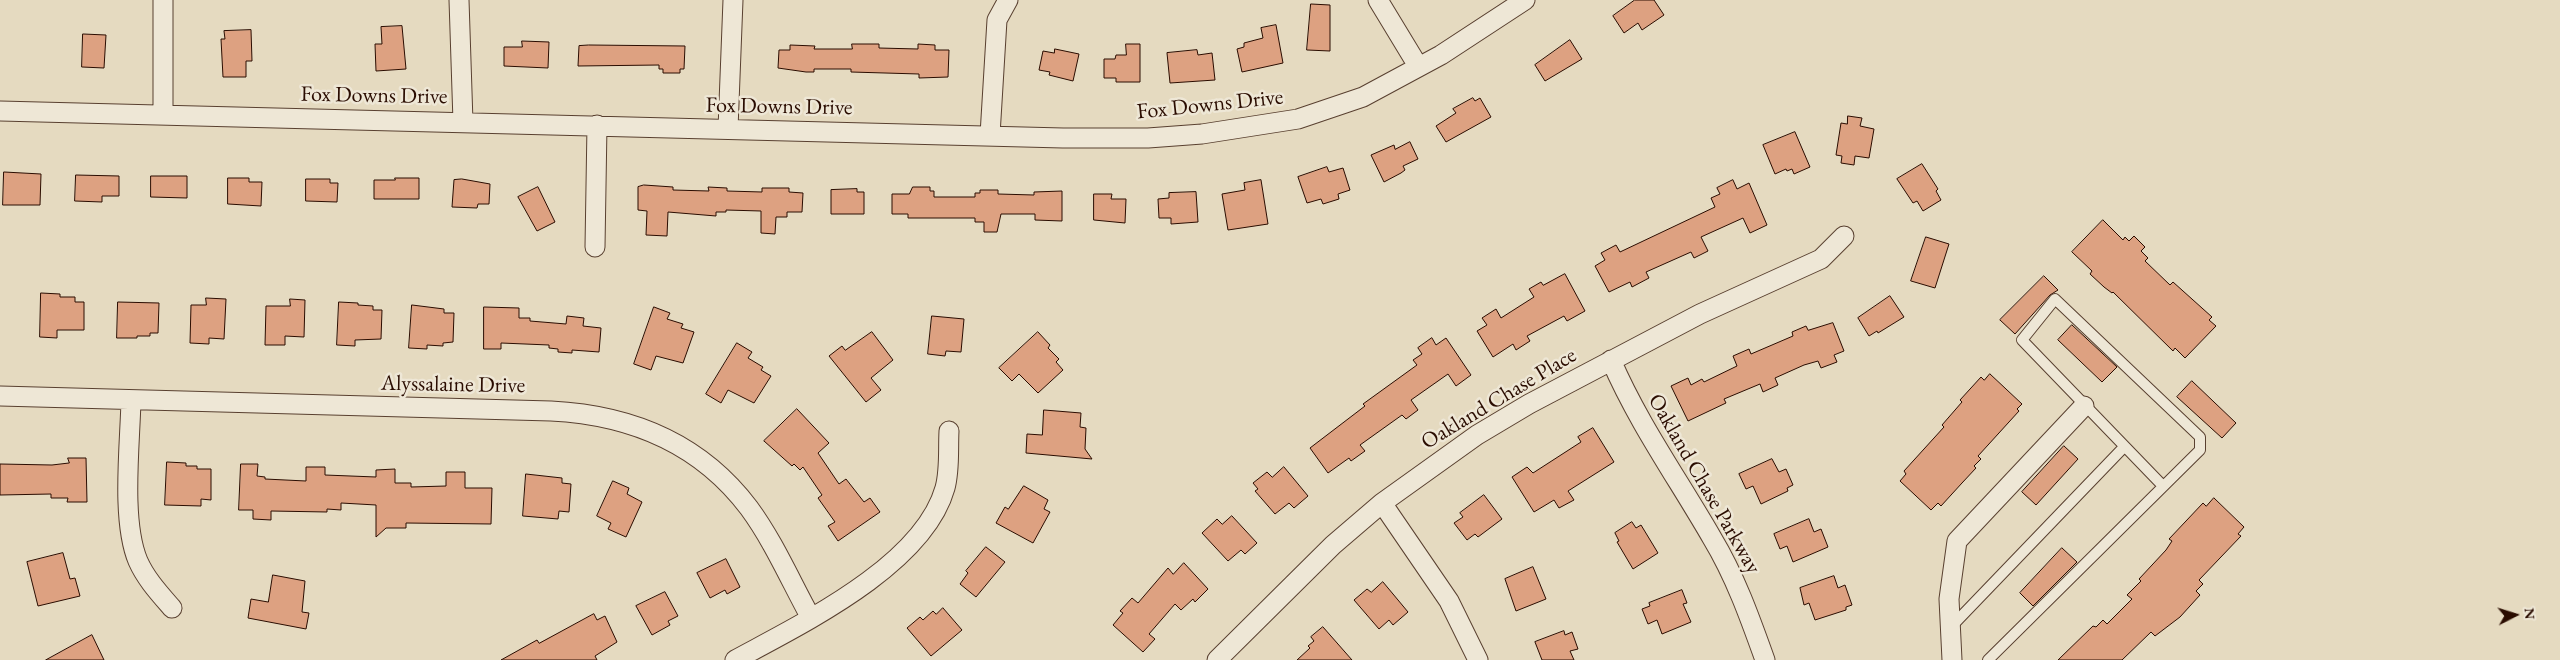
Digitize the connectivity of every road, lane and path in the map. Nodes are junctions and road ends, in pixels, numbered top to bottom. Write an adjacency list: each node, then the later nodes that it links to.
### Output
1 (163, 0): 9 (street)
2 (459, 0): 10 (street)
3 (733, 0): 12 (street)
4 (1008, 0): 13 (street)
5 (1378, 0): 7 (street)
6 (1524, 0): 7 (street, Fox Downs Drive)
7 (1418, 66): 13 (street, Fox Downs Drive)
8 (0, 111): 9 (street, Fox Downs Drive)
9 (163, 114): 10 (street, Fox Downs Drive)
10 (463, 122): 11 (street, Fox Downs Drive)
11 (597, 125): 12 (street, Fox Downs Drive); 15 (street)
12 (728, 129): 13 (street, Fox Downs Drive)
13 (990, 135)
14 (1844, 236): 16 (street, Oakland Chase Place)
15 (595, 247)
16 (1611, 360): 23 (street, Oakland Chase Place); 30 (street, Oakland Chase Parkway)
17 (0, 396): 18 (street, Alyssalaine Drive)
18 (131, 400): 24 (street); 25 (street, Alyssalaine Drive)
19 (2084, 406): 21 (lane); 22 (lane); 26 (street)
20 (949, 431): 25 (street)
21 (2124, 447): 22 (lane); 26 (lane)
22 (2163, 486): 32 (lane)
23 (1382, 503): 28 (street, Oakland Chase Place); 29 (street)
24 (172, 608)
25 (811, 618): 27 (street)
26 (1951, 627): 31 (street)
27 (735, 660)
28 (1217, 660)
29 (1478, 660)
30 (1765, 660)
31 (1952, 660)
32 (1988, 660)

